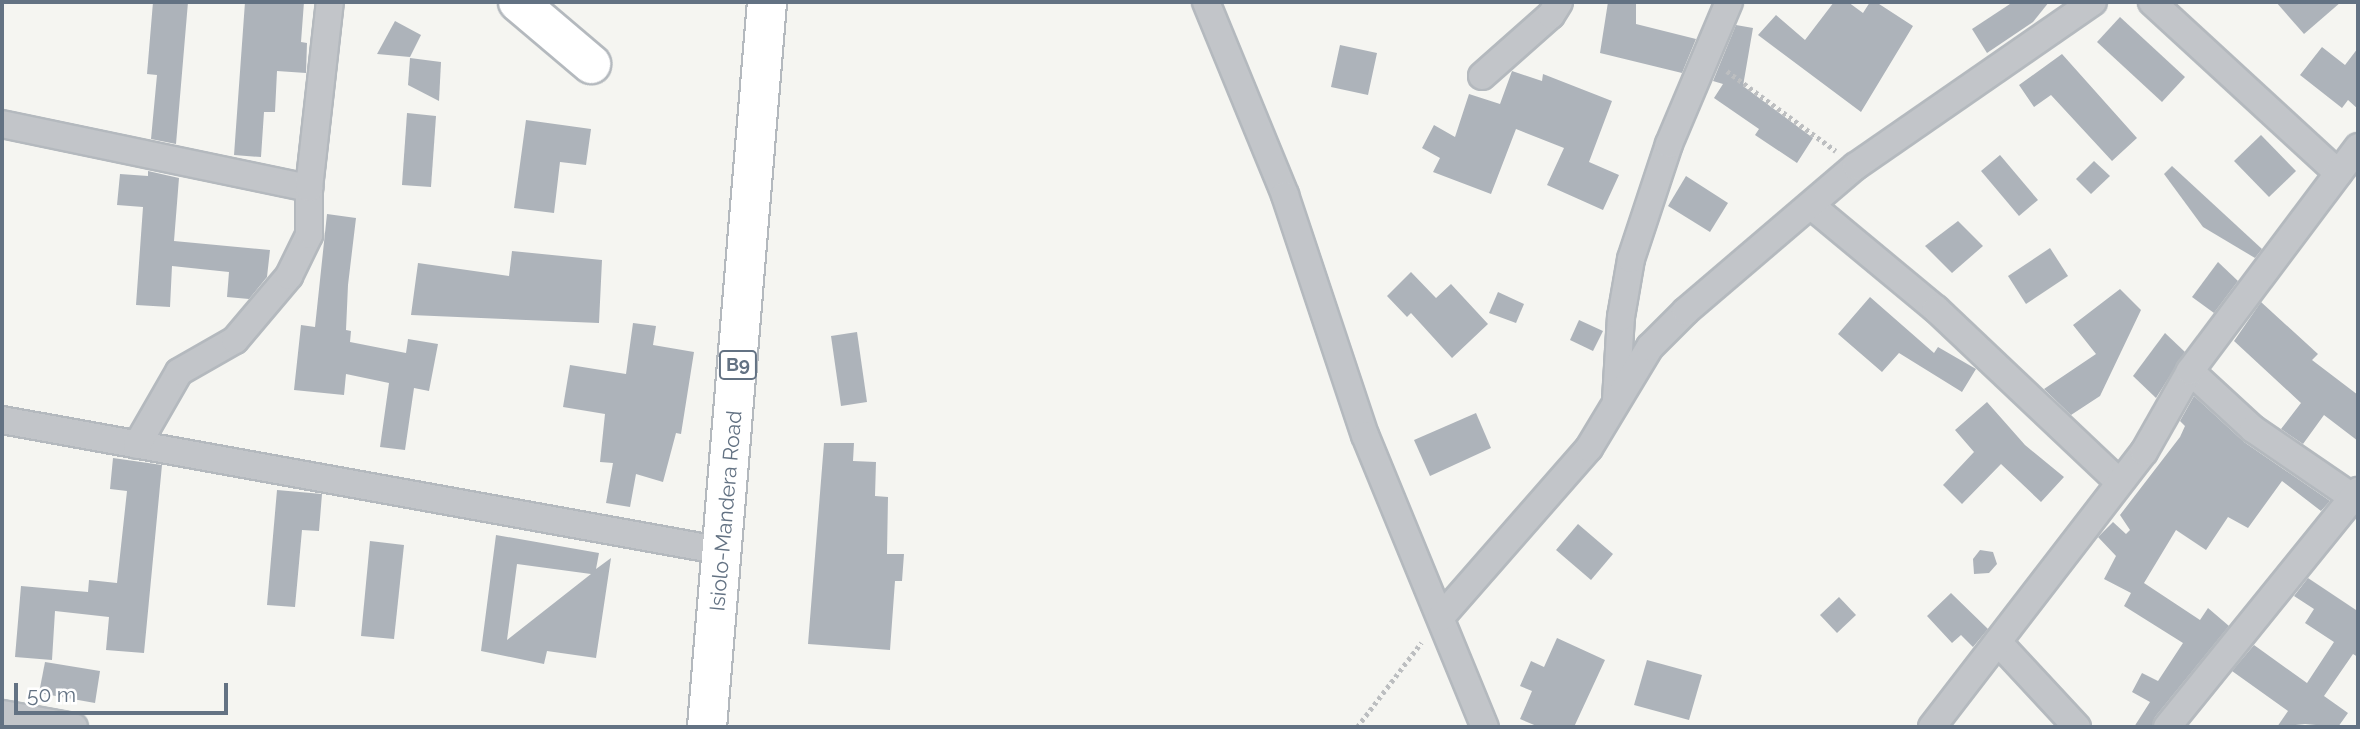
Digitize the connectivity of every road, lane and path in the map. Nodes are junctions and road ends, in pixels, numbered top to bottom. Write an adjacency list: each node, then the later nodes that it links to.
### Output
1 (330, 2): 16 (street)
2 (518, 2): 10 (main road)
3 (767, 2): 24 (main road, Isiolo-Mandera Road / B9)
4 (1206, 2): 25 (street)
5 (1559, 2): 11 (street)
6 (1729, 2): 9 (street)
7 (2093, 2): 14 (street)
8 (2152, 2): 15 (street)
9 (1705, 54): 14 (path); 19 (street)
10 (591, 64)
11 (1482, 76)
12 (2, 124): 16 (street)
13 (2358, 147): 15 (street)
14 (1856, 166): 17 (street)
15 (2337, 173): 18 (street)
16 (309, 188): 21 (street)
17 (1813, 207): 19 (street); 22 (street)
18 (2190, 371): 22 (street); 23 (street)
19 (1616, 408): 25 (street)
20 (2, 421): 21 (street)
21 (137, 445): 24 (street)
22 (2119, 482): 26 (street)
23 (2357, 497): 34 (street)
24 (723, 551): 29 (main road, Isiolo-Mandera Road / B9)
25 (1441, 617): 30 (path); 31 (street)
26 (1998, 642): 32 (street); 33 (street)
27 (2, 714): 28 (street)
28 (74, 727)
29 (707, 727)
30 (1357, 727)
31 (1485, 727)
32 (1931, 727)
33 (2077, 727)
34 (2167, 727)

